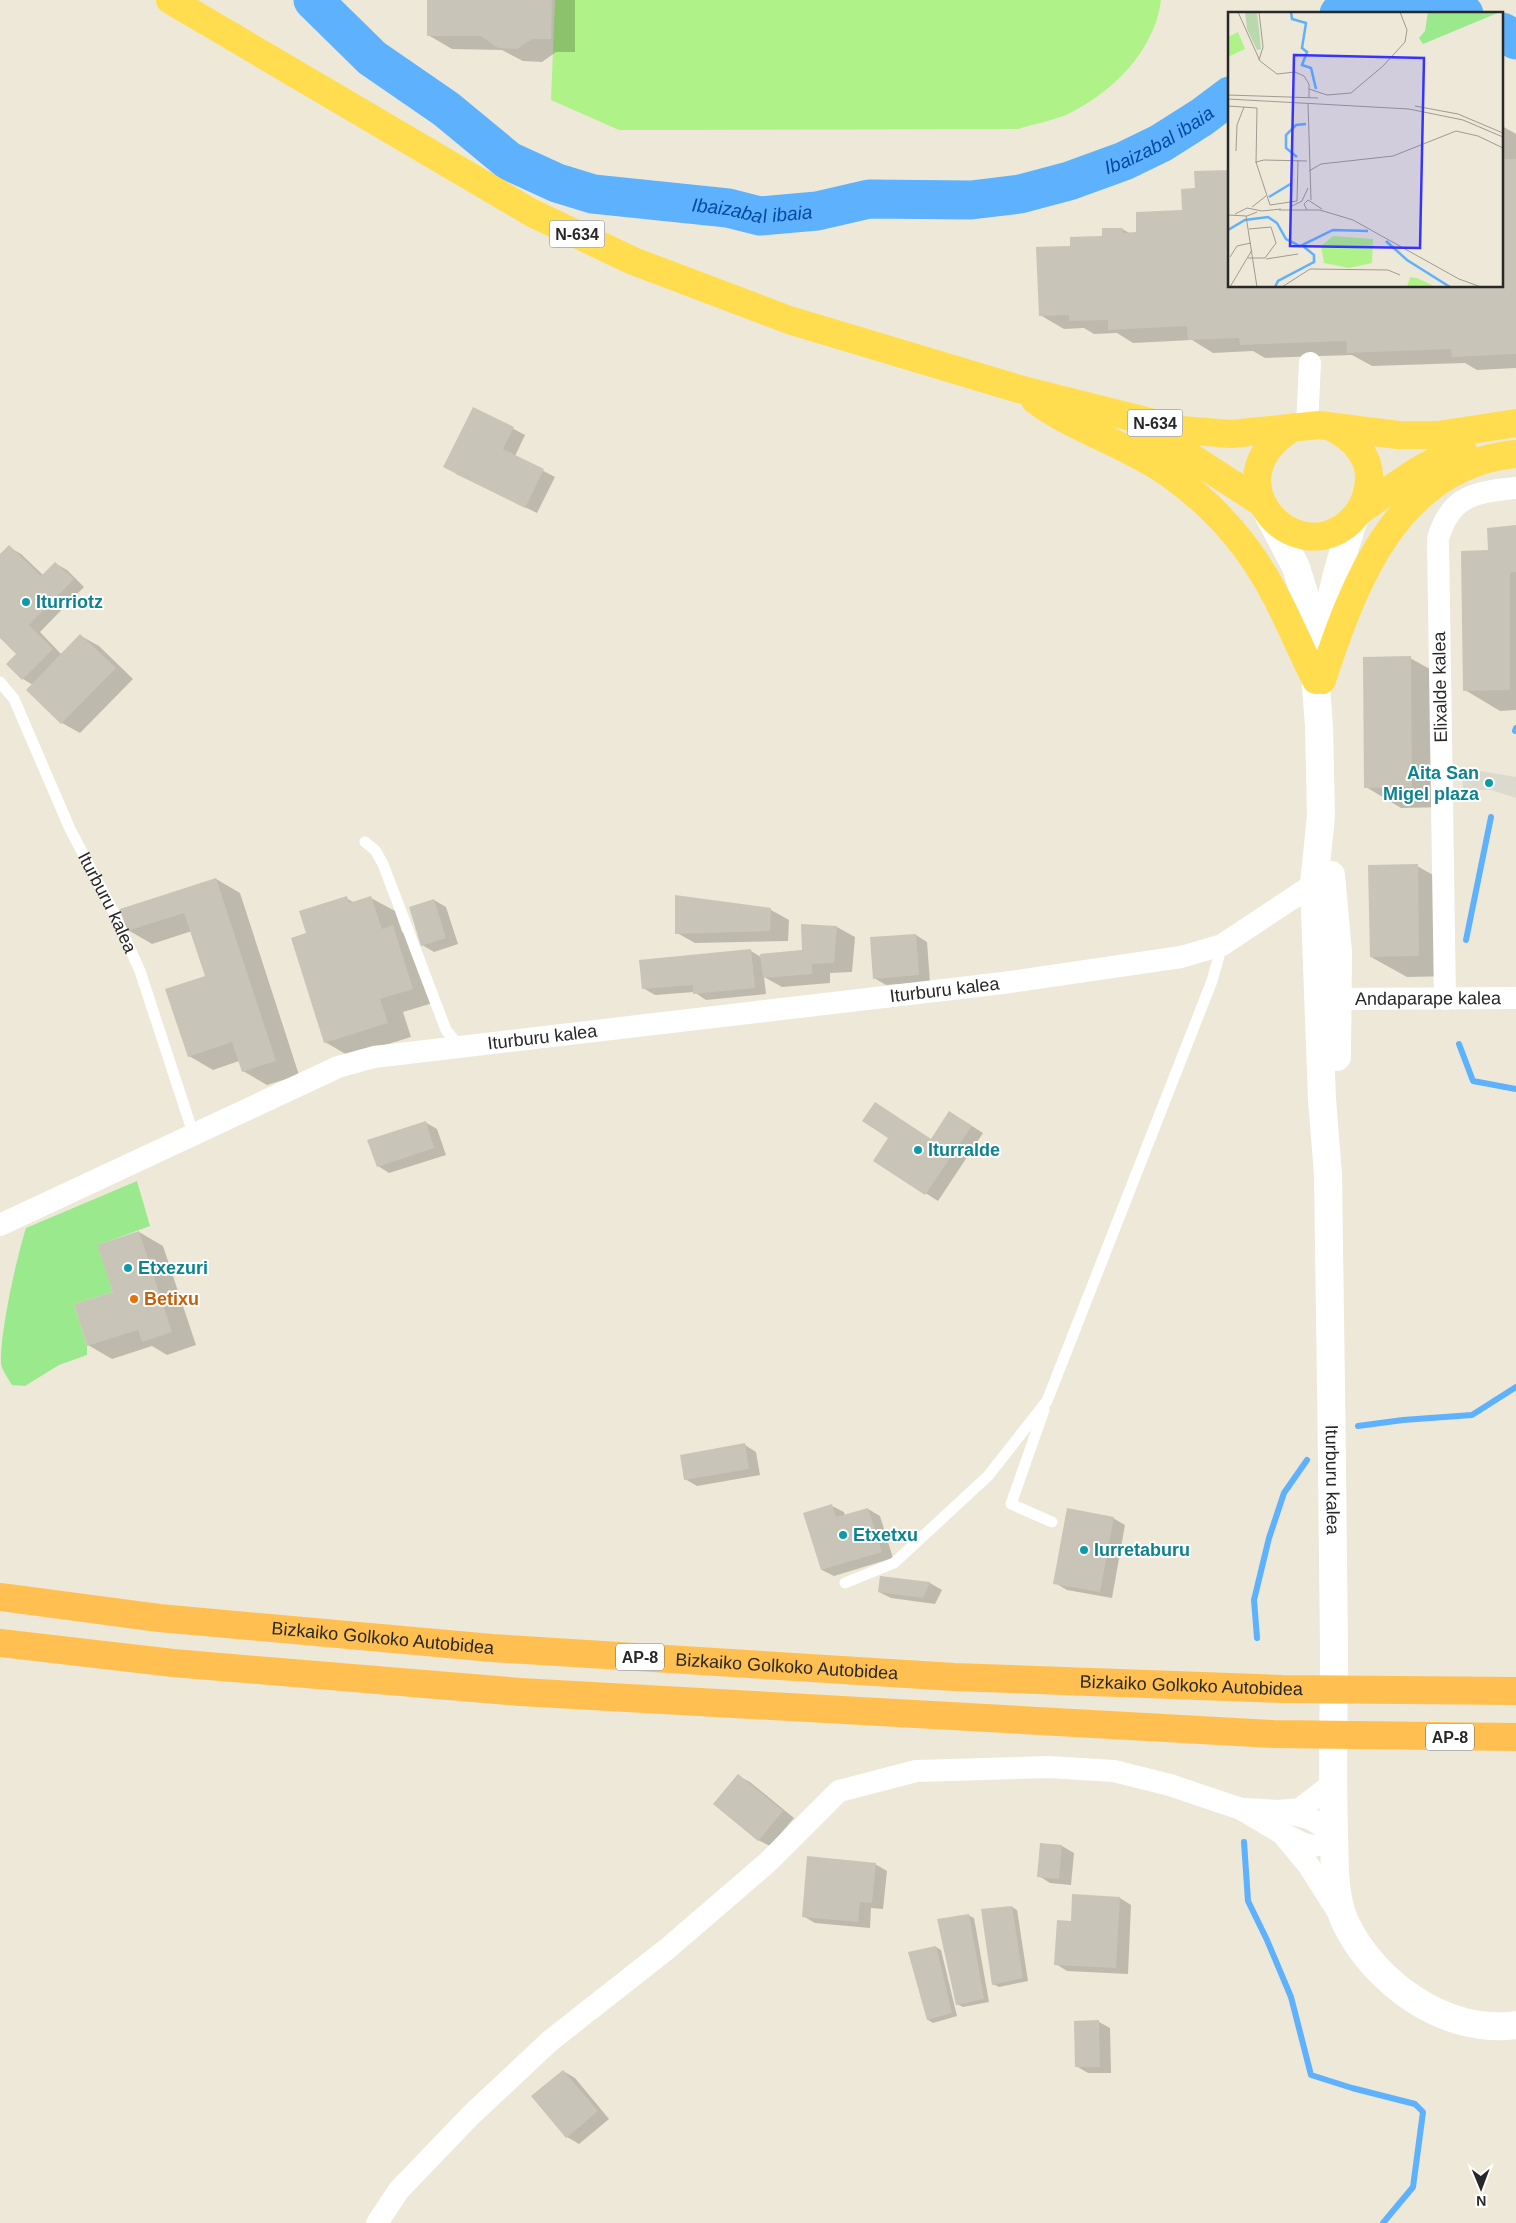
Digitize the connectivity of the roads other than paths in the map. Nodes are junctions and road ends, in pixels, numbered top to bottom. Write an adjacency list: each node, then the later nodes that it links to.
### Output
1 (170, 0): 3 (highway, N-634)
2 (1310, 363): 5 (street)
3 (1019, 389): 5 (highway, N-634); 9 (highway, N-634); 11 (highway)
4 (1516, 424): 5 (highway, N-634)
5 (1311, 426): 9 (highway); 10 (highway)
6 (1516, 441): 10 (highway, N-634)
7 (1516, 454): 11 (highway)
8 (1516, 488): 21 (street, Elixalde kalea)
9 (1265, 509): 10 (highway, N-634); 11 (street)
10 (1358, 514): 11 (street)
11 (1319, 680): 13 (street)
12 (0, 682): 24 (lane, Iturburu kalea)
13 (1321, 816): 15 (street); 16 (street)
14 (365, 842): 22 (lane)
15 (1328, 846): 16 (street); 20 (street)
16 (1314, 884): 17 (street); 18 (street, Iturburu kalea)
17 (1315, 918): 20 (street); 23 (street)
18 (1222, 945): 22 (street, Iturburu kalea); 27 (lane)
19 (1516, 998): 21 (street, Andaparape kalea)
20 (1339, 999): 21 (street, Andaparape kalea); 23 (street); 25 (street)
21 (1445, 999)
22 (459, 1046): 24 (street, Iturburu kalea)
23 (1323, 1106): 25 (street)
24 (193, 1133): 26 (street, Iturburu kalea)
25 (1328, 1175): 34 (street, Iturburu kalea)
26 (0, 1225)
27 (1047, 1402): 28 (lane); 29 (lane)
28 (1052, 1522)
29 (846, 1583)
30 (0, 1597): 32 (highway, Bizkaiko Golkoko Autobidea / AP-8)
31 (0, 1643): 33 (highway, AP-8)
32 (1516, 1690)
33 (1516, 1737)
34 (1332, 1784): 36 (street); 38 (street, Iturburu kalea)
35 (1241, 1809): 36 (street); 37 (street); 41 (street)
36 (1279, 1811): 38 (street)
37 (1283, 1834): 38 (street); 39 (street)
38 (1334, 1837): 39 (street, Iturburu kalea)
39 (1345, 1921): 40 (street, Iturburu kalea)
40 (1516, 2025)
41 (377, 2223)

